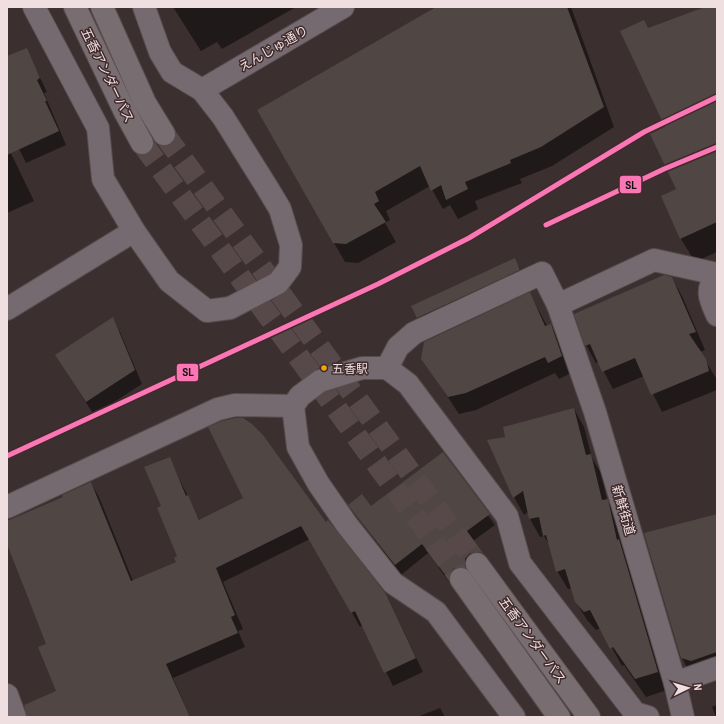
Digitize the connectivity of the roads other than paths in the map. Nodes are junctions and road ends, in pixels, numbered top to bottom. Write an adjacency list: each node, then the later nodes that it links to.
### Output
1 (34, 7): 9 (street)
2 (75, 7): 8 (main road, 五香アンダーパス)
3 (102, 7): 7 (main road, 五香アンダーパス)
4 (144, 7): 6 (street)
5 (343, 7): 6 (street, えんじゅ通り)
6 (202, 90): 9 (street)
7 (164, 134)
8 (142, 143)
9 (134, 231): 13 (street)
10 (717, 274): 12 (street)
11 (717, 278): 14 (street)
12 (558, 305): 15 (street, 新鮮街道); 21 (street, 新鮮街道)
13 (7, 310)
14 (717, 315)
15 (387, 368): 16 (street); 28 (street)
16 (293, 406): 17 (street); 25 (street)
17 (7, 507)
18 (477, 564): 27 (main road, 五香アンダーパス)
19 (461, 579): 26 (main road, 五香アンダーパス)
20 (717, 668): 21 (street)
21 (675, 683): 23 (street, 新鮮街道)
22 (7, 695): 24 (street)
23 (675, 715)
24 (16, 717)
25 (514, 717)
26 (559, 717)
27 (589, 717)
28 (648, 717)

